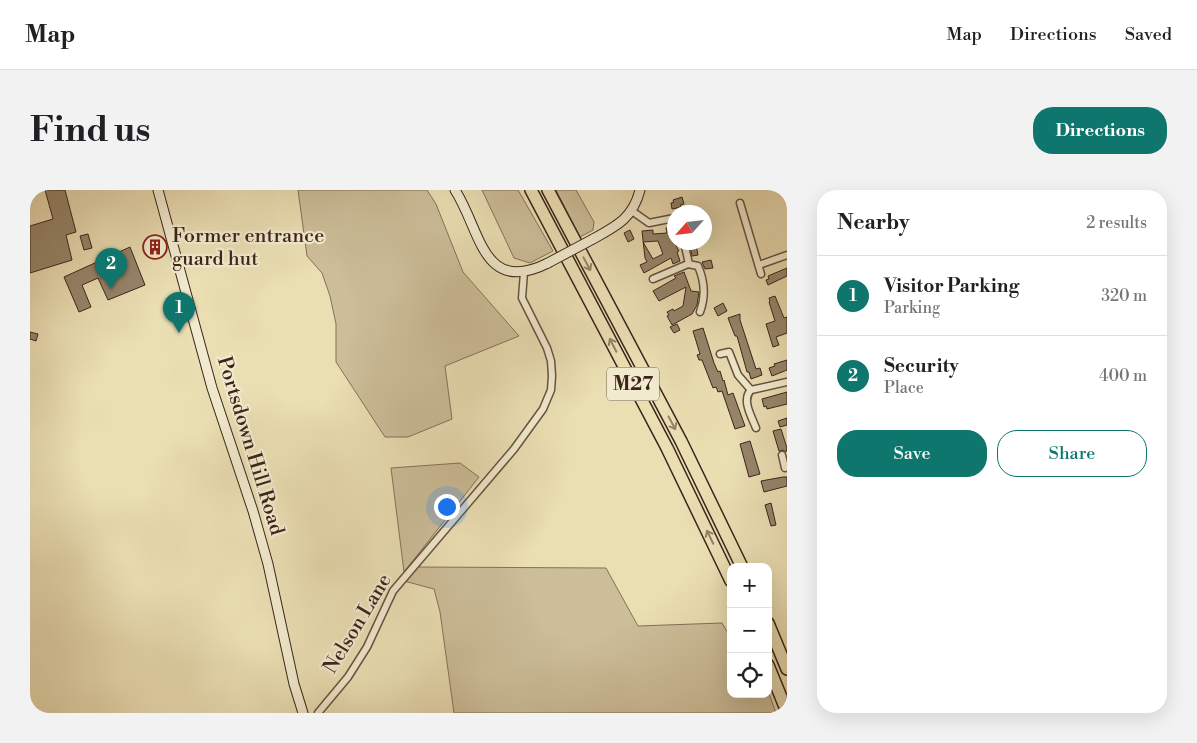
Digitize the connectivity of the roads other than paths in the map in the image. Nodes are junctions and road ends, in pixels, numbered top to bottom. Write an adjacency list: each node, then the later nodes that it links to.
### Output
1 (158, 190): 31 (street, Portsdown Hill Road)
2 (456, 190): 13 (street)
3 (531, 190): 26 (highway, M27, one-way to 3)
4 (548, 190): 25 (highway, M27, one-way to 25)
5 (640, 190): 7 (street)
6 (740, 204): 12 (street)
7 (632, 211): 8 (street); 13 (street, bridge)
8 (667, 219)
9 (686, 250): 11 (street)
10 (787, 254): 12 (street)
11 (689, 264): 15 (street); 17 (street)
12 (759, 265): 14 (street)
13 (524, 272): 32 (street, Nelson Lane)
14 (761, 274)
15 (653, 279)
16 (712, 300): 17 (street)
17 (704, 301): 18 (street)
18 (700, 312)
19 (720, 354): 21 (street)
20 (787, 382): 21 (street)
21 (751, 390): 22 (street)
22 (756, 428)
23 (782, 456): 24 (street)
24 (787, 467)
25 (740, 563)
26 (727, 573)
27 (772, 633): 28 (highway)
28 (787, 669)
29 (772, 675): 30 (highway)
30 (787, 712)
31 (302, 713)
32 (318, 713)

